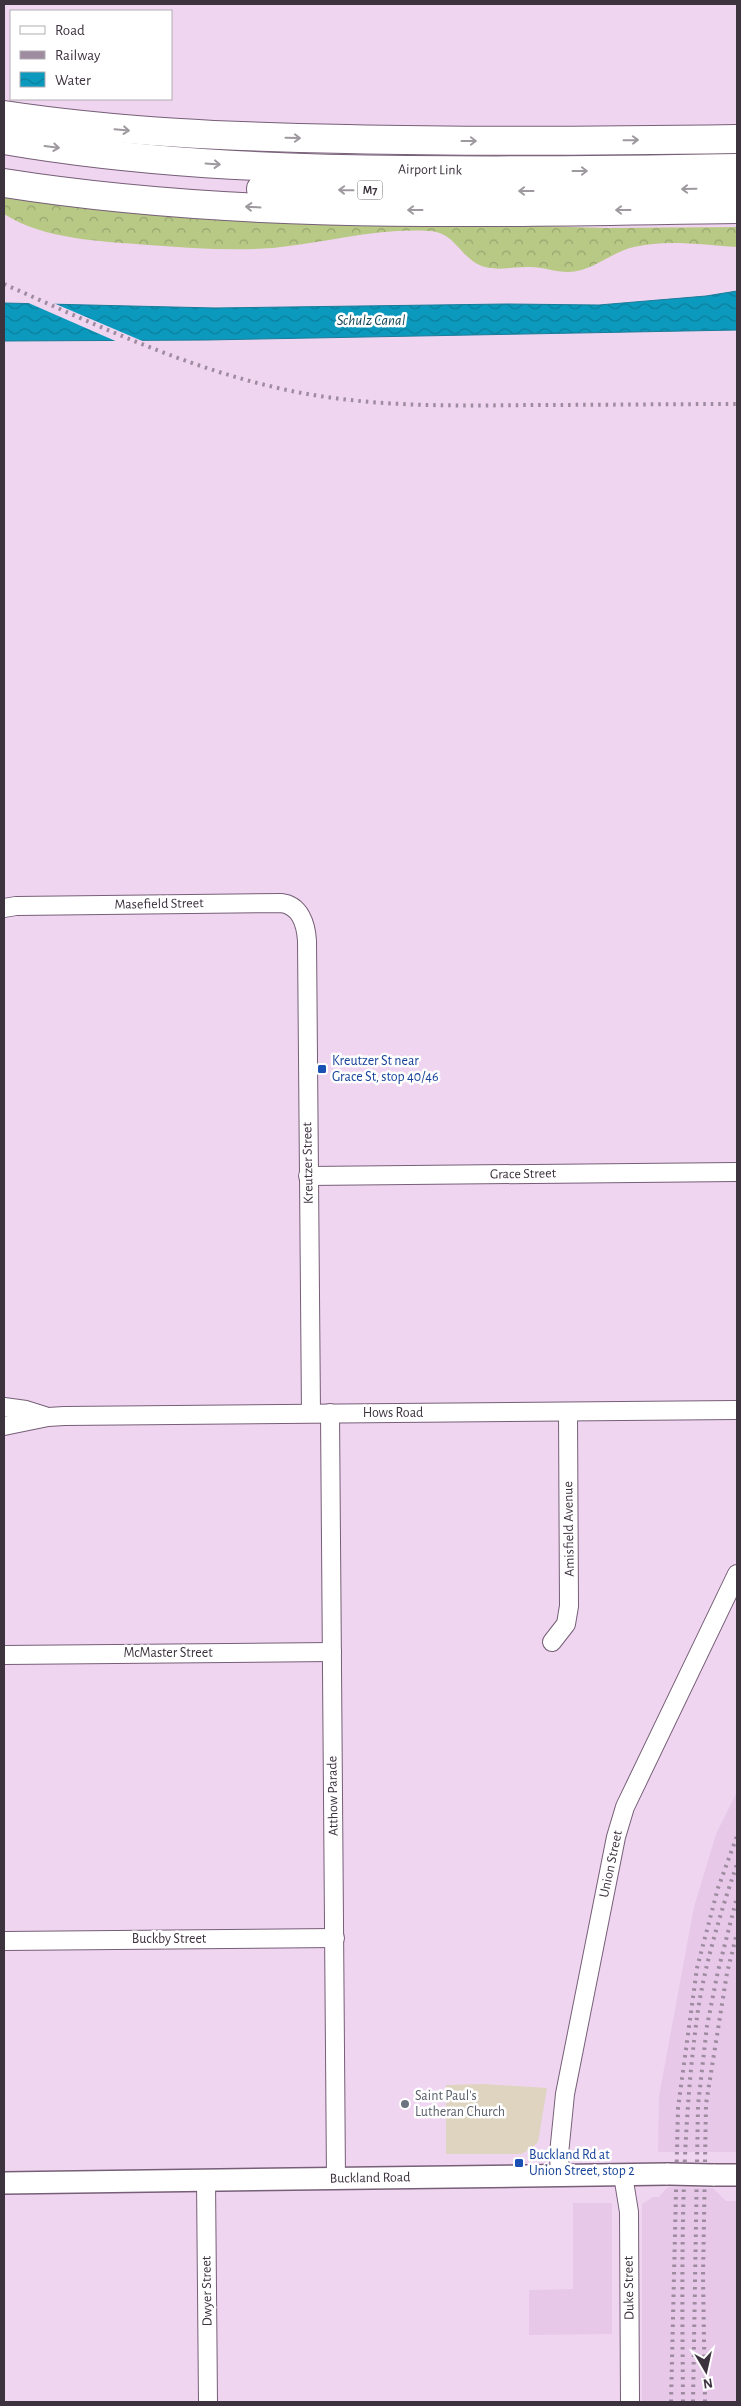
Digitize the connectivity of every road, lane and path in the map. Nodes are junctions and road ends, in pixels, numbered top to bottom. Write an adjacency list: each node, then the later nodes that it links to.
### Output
1 (4, 115): 2 (highway, one-way to 2)
2 (737, 139)
3 (4, 140): 5 (highway, Airport Link / M7, one-way to 5)
4 (4, 168): 7 (highway, Airport Link / M7, one-way to 4)
5 (737, 168)
6 (4, 183): 8 (highway, one-way to 6)
7 (737, 188)
8 (737, 209)
9 (8, 905): 10 (street, Masefield Street)
10 (299, 914): 12 (street, Kreutzer Street)
11 (737, 1172): 12 (street, Grace Street)
12 (308, 1176): 16 (street, Kreutzer Street)
13 (4, 1407): 18 (street, Hows Road)
14 (737, 1410): 15 (street, Hows Road)
15 (568, 1412): 17 (street, Hows Road); 21 (street, Amisfield Avenue)
16 (311, 1413): 17 (street, Hows Road); 18 (street, Hows Road)
17 (330, 1413): 22 (street, Atthow Parade)
18 (48, 1417): 19 (street, Hows Road)
19 (4, 1426)
20 (737, 1574): 28 (street, Union Street)
21 (552, 1642)
22 (332, 1652): 23 (street, McMaster Street); 24 (street, Atthow Parade)
23 (4, 1655)
24 (335, 1938): 25 (street, Buckby Street); 30 (street, Atthow Parade)
25 (4, 1940)
26 (623, 2175): 27 (street, Buckland Road, bridge); 28 (street, Buckland Road); 33 (street, Duke Street)
27 (737, 2175)
28 (560, 2176): 30 (street, Buckland Road)
29 (206, 2179): 30 (street, Buckland Road); 31 (street, Buckland Road); 32 (street, Dwyer Street)
30 (336, 2179)
31 (4, 2183)
32 (208, 2402)
33 (630, 2402)

